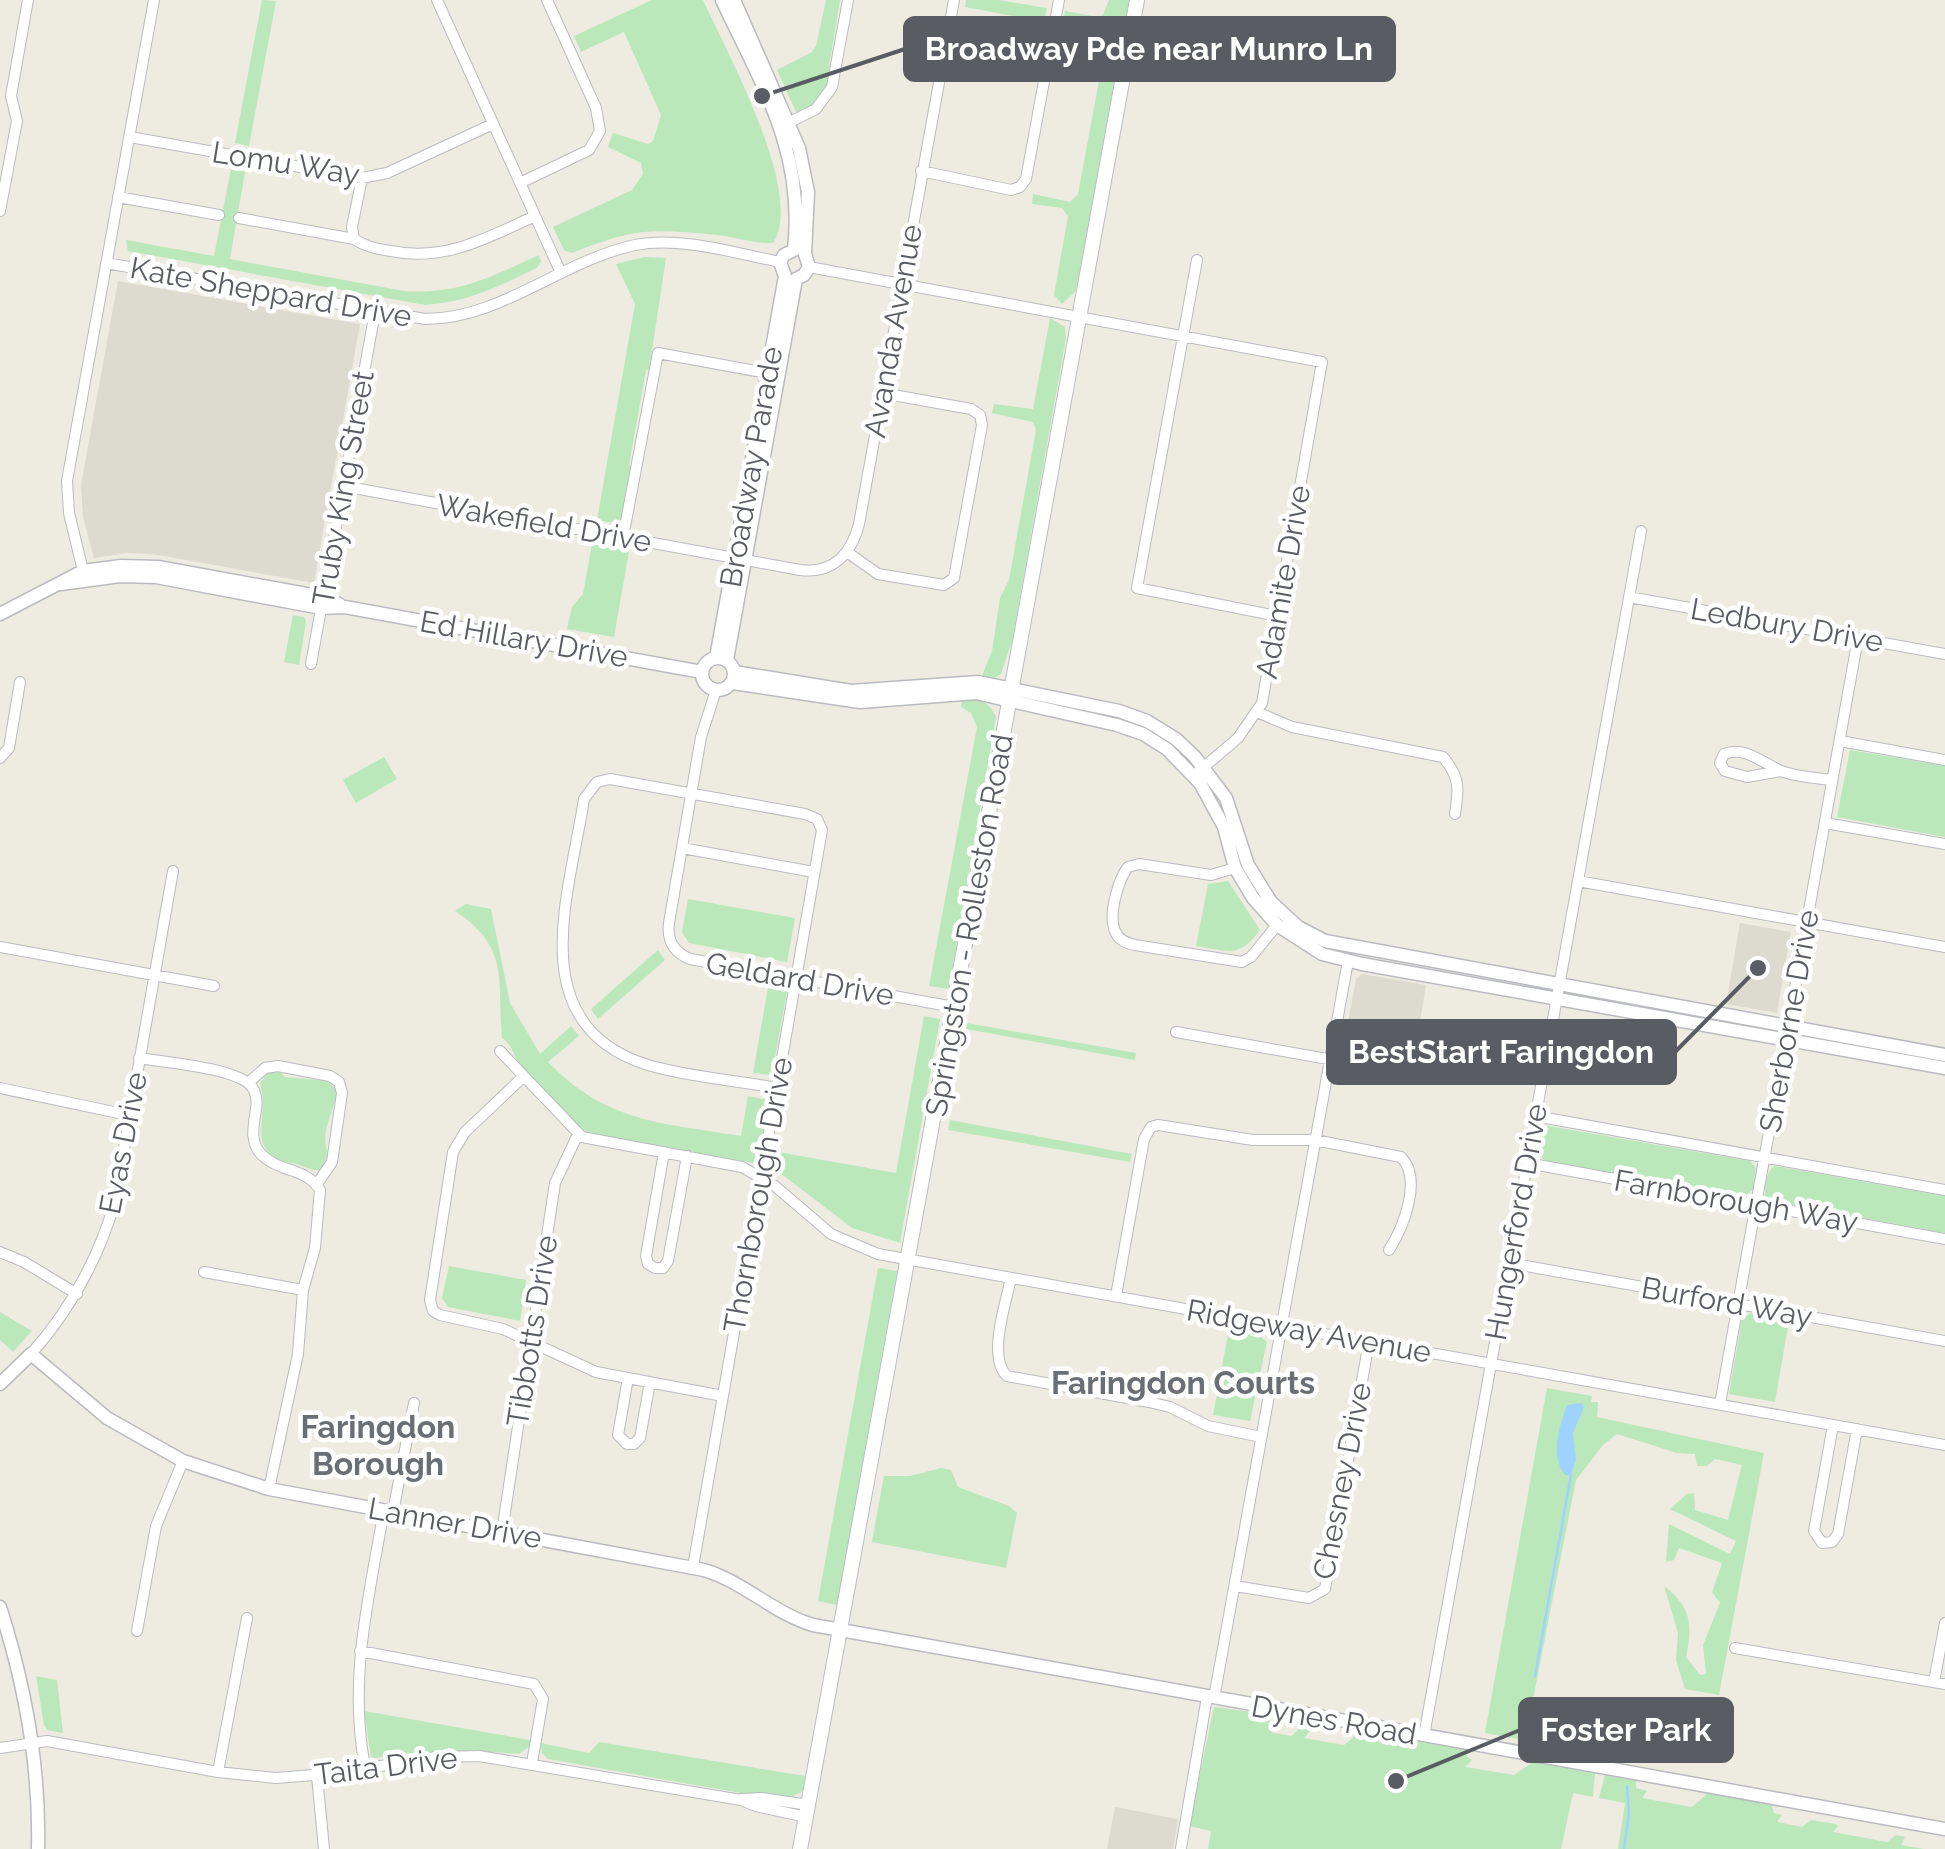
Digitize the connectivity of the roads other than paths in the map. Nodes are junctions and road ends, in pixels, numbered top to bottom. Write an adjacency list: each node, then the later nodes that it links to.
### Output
1 (28, 0): 14 (street)
2 (154, 0): 15 (street)
3 (437, 0): 11 (street)
4 (547, 0): 18 (street)
5 (722, 0): 12 (street)
6 (734, 0): 12 (street)
7 (848, 0): 12 (street)
8 (954, 0): 16 (street, Avanda Avenue)
9 (1059, 0): 16 (street)
10 (1137, 0): 33 (main road, Springston - Rolleston Road)
11 (493, 124): 17 (street, Lomu Way); 18 (street)
12 (785, 125): 25 (street)
13 (0, 131): 14 (street)
14 (14, 134): 20 (street)
15 (130, 138): 17 (street, Lomu Way); 19 (street)
16 (921, 172): 31 (street, Avanda Avenue)
17 (362, 178): 24 (street)
18 (520, 182): 22 (street)
19 (118, 198): 21 (street); 28 (street)
20 (0, 212)
21 (219, 215)
22 (535, 216): 24 (street); 29 (street)
23 (239, 218): 24 (street)
24 (354, 239)
25 (803, 257): 27 (street); 30 (street); 31 (street)
26 (1197, 260): 34 (street)
27 (780, 262): 29 (street, Kate Sheppard Drive); 30 (street)
28 (106, 263): 32 (street, Kate Sheppard Drive); 42 (street)
29 (561, 272): 32 (street, Kate Sheppard Drive)
30 (790, 277): 35 (street, Broadway Parade)
31 (902, 284): 33 (street); 36 (street, Avanda Avenue)
32 (375, 312): 37 (street, Truby King Street)
33 (1080, 316): 34 (street); 55 (main road, Springston - Rolleston Road)
34 (1183, 335): 46 (street, Adamite Drive); 46 (street)
35 (773, 374): 39 (street); 41 (street, Broadway Parade)
36 (882, 393): 40 (street, Avanda Avenue); 40 (street)
37 (344, 486): 39 (street, Wakefield Drive); 44 (street, Truby King Street)
38 (1640, 532): 43 (street, Hungerford Drive)
39 (623, 537): 41 (street, Wakefield Drive)
40 (847, 552): 41 (street)
41 (739, 558): 49 (street, Broadway Parade)
42 (84, 576): 44 (street, Ed Hillary Drive); 45 (street, Ed Hillary Drive)
43 (1629, 597): 47 (street, Ledbury Drive); 71 (street, Hungerford Drive)
44 (322, 603): 50 (street, Truby King Street); 51 (street, Ed Hillary Drive)
45 (0, 614)
46 (1277, 616): 56 (street, Adamite Drive)
47 (1858, 638): 48 (street, Ledbury Drive); 57 (street, Sherborne Drive)
48 (1945, 654)
49 (721, 659): 51 (street); 52 (street)
50 (311, 664)
51 (702, 672): 54 (street)
52 (734, 678): 54 (street); 55 (street)
53 (20, 682): 58 (street)
54 (716, 690): 63 (street, Geldard Drive)
55 (1011, 695): 60 (street); 82 (main road, Springston - Rolleston Road)
56 (1257, 712): 60 (street, Adamite Drive); 64 (street)
57 (1840, 741): 59 (street); 62 (street, Sherborne Drive)
58 (0, 758)
59 (1945, 760)
60 (1199, 771): 68 (street); 79 (street)
61 (1781, 771): 61 (street); 62 (street)
62 (1832, 780): 65 (street, Sherborne Drive)
63 (692, 793): 67 (street, Geldard Drive); 70 (street, Thornborough Drive); 94 (street)
64 (1455, 814)
65 (1825, 823): 66 (street); 72 (street, Sherborne Drive)
66 (1945, 844)
67 (682, 848): 70 (street); 78 (street, Geldard Drive)
68 (1235, 868): 73 (street); 73 (street)
69 (174, 870): 77 (street, Eyas Drive)
70 (814, 872): 78 (street, Thornborough Drive)
71 (1578, 881): 72 (street); 81 (street, Hungerford Drive)
72 (1807, 922): 75 (street); 84 (street, Sherborne Drive)
73 (1277, 925): 76 (street)
74 (0, 947): 77 (street)
75 (1945, 947)
76 (1348, 961): 79 (street); 88 (street)
77 (154, 976): 80 (street); 87 (street, Eyas Drive)
78 (796, 978): 82 (street, Geldard Drive); 94 (street, Thornborough Drive)
79 (1500, 981): 81 (street)
80 (214, 986)
81 (1558, 992): 84 (street); 96 (street, Hungerford Drive)
82 (954, 1007): 112 (main road, Springston - Rolleston Road)
83 (1176, 1032): 88 (street)
84 (1787, 1033): 86 (street); 89 (street); 101 (street, Sherborne Drive)
85 (500, 1051): 91 (street)
86 (1945, 1055)
87 (139, 1058): 92 (street); 95 (street, Eyas Drive)
88 (1330, 1059): 90 (street); 98 (street)
89 (1945, 1068)
90 (1423, 1076)
91 (523, 1078): 97 (street); 122 (street)
92 (248, 1083): 104 (street); 104 (street)
93 (0, 1088): 95 (street)
94 (776, 1088): 103 (street, Thornborough Drive)
95 (128, 1115): 117 (street, Eyas Drive)
96 (1535, 1116): 101 (street); 102 (street, Hungerford Drive)
97 (578, 1134): 99 (street); 122 (street, Tibbotts Drive)
98 (1315, 1140): 110 (street); 118 (street); 120 (street)
99 (664, 1152): 100 (street); 107 (street)
100 (686, 1156): 103 (street); 108 (street)
101 (1765, 1158): 105 (street); 106 (street, Sherborne Drive)
102 (1527, 1163): 106 (street, Farnborough Way); 113 (street, Hungerford Drive)
103 (761, 1176): 112 (street, Ridgeway Avenue); 129 (street, Thornborough Drive)
104 (316, 1184): 116 (street)
105 (1945, 1190)
106 (1756, 1205): 109 (street, Farnborough Way); 119 (street, Sherborne Drive)
107 (652, 1218): 108 (street); 108 (street)
108 (675, 1223)
109 (1945, 1239)
110 (1389, 1250)
111 (0, 1252): 117 (street)
112 (908, 1259): 115 (street, Ridgeway Avenue); 148 (main road, Springston - Rolleston Road)
113 (1509, 1263): 119 (street, Burford Way); 125 (street, Hungerford Drive)
114 (204, 1272): 116 (street)
115 (1011, 1278): 118 (street, Ridgeway Avenue); 134 (street)
116 (304, 1290): 138 (street)
117 (77, 1294): 124 (street, Eyas Drive)
118 (1116, 1296): 120 (street, Ridgeway Avenue)
119 (1738, 1304): 121 (street, Burford Way); 131 (street, Sherborne Drive)
120 (1282, 1326): 123 (street, Ridgeway Avenue); 134 (street)
121 (1945, 1341)
122 (530, 1342): 126 (street); 141 (street, Tibbotts Drive)
123 (1369, 1342): 125 (street, Ridgeway Avenue); 143 (street, Chesney Drive)
124 (31, 1354): 128 (street, Eyas Drive); 136 (street, Lanner Drive)
125 (1491, 1364): 131 (street, Ridgeway Avenue); 153 (street, Hungerford Drive)
126 (628, 1378): 127 (street); 127 (street)
127 (650, 1382): 129 (street)
128 (0, 1384)
129 (724, 1396): 142 (street, Thornborough Drive)
130 (414, 1403): 140 (street)
131 (1720, 1404): 132 (street, Ridgeway Avenue)
132 (1834, 1425): 133 (street, Ridgeway Avenue); 137 (street)
133 (1857, 1429): 135 (street, Ridgeway Avenue); 139 (street)
134 (1260, 1437): 143 (street)
135 (1945, 1445)
136 (182, 1461): 138 (street, Lanner Drive); 147 (street)
137 (1822, 1486): 139 (street); 139 (street)
138 (270, 1489): 140 (street, Lanner Drive)
139 (1845, 1491)
140 (389, 1511): 141 (street, Lanner Drive); 150 (street)
141 (502, 1532): 142 (street, Lanner Drive)
142 (694, 1567): 148 (street, Lanner Drive)
143 (1235, 1586): 152 (street)
144 (0, 1606): 154 (street)
145 (248, 1618): 158 (street)
146 (1945, 1623): 151 (street)
147 (137, 1631)
148 (842, 1631): 152 (street, Dynes Road); 160 (main road, Springston - Rolleston Road)
149 (1735, 1648): 151 (street)
150 (360, 1651): 156 (street); 157 (street)
151 (1939, 1683)
152 (1211, 1697): 153 (street, Dynes Road); 162 (street)
153 (1424, 1736): 161 (street, Dynes Road)
154 (31, 1742): 155 (street, Taita Drive); 158 (street, Taita Drive); 163 (street)
155 (0, 1748)
156 (532, 1763): 157 (street, Taita Drive); 160 (street, Taita Drive)
157 (365, 1767): 159 (street, Taita Drive)
158 (218, 1772): 159 (street, Taita Drive)
159 (317, 1776): 164 (street)
160 (808, 1811): 165 (main road, Springston - Rolleston Road)
161 (1945, 1830)
162 (1181, 1848)
163 (38, 1849)
164 (324, 1849)
165 (800, 1849)

